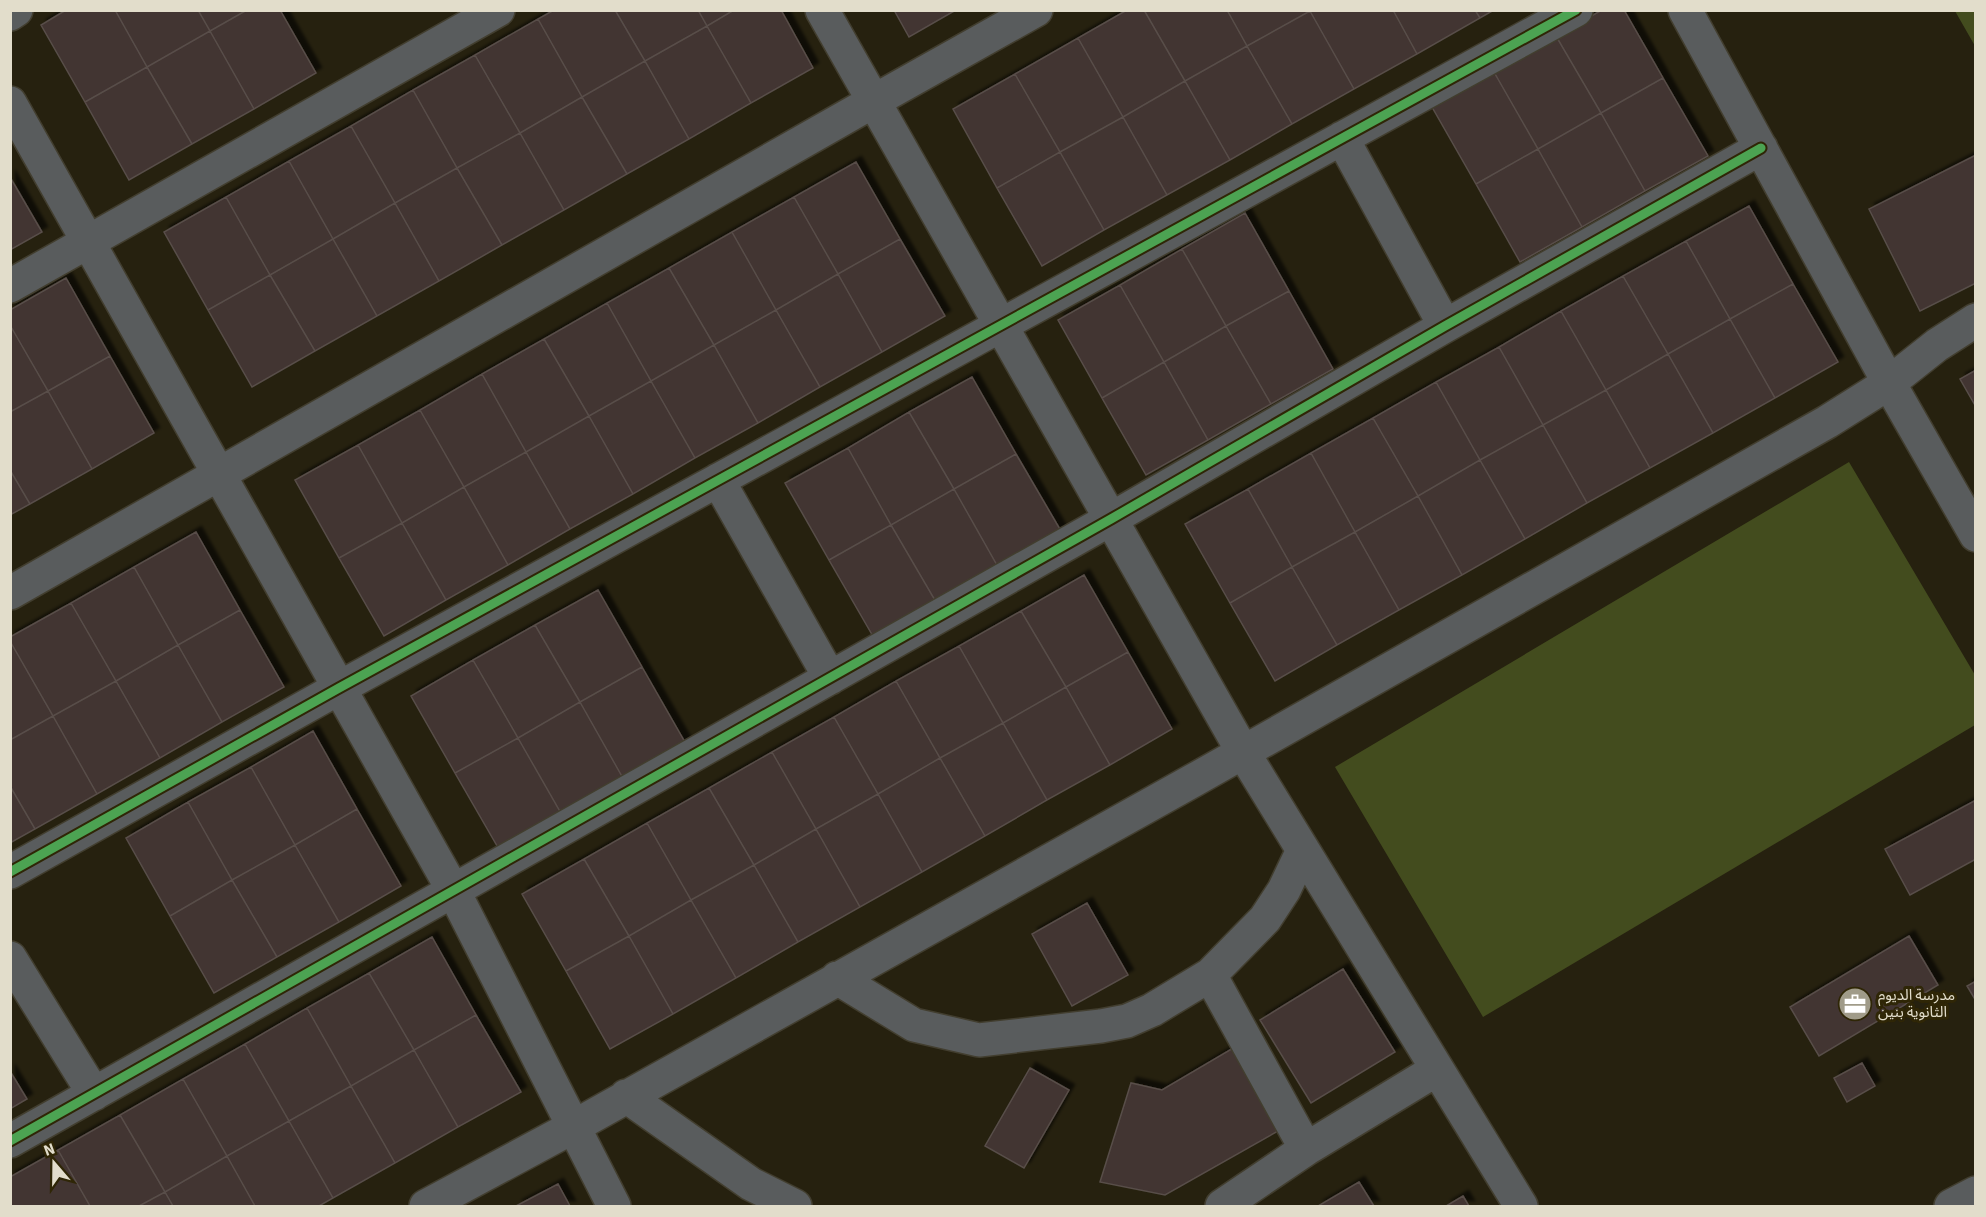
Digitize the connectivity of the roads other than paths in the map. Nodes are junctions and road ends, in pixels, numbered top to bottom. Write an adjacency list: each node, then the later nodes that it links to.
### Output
1 (16, 10): 7 (street)
2 (498, 10): 12 (street)
3 (822, 10): 8 (street)
4 (1036, 10): 8 (street)
5 (1576, 10): 10 (street)
6 (1684, 10): 11 (street)
7 (10, 14)
8 (874, 101): 15 (street); 18 (street)
9 (10, 104): 12 (street)
10 (1342, 138): 15 (street); 16 (street)
11 (1761, 148): 16 (street); 17 (street)
12 (89, 242): 13 (street); 18 (street)
13 (10, 286)
14 (1976, 320): 17 (street)
15 (1001, 325): 19 (street); 20 (street)
16 (1445, 326): 20 (street)
17 (1889, 383): 21 (street); 25 (street)
18 (220, 474): 22 (street); 24 (street)
19 (718, 480): 23 (street); 24 (street)
20 (1111, 519): 23 (street); 25 (street)
21 (1976, 535)
22 (10, 592)
23 (830, 678): 28 (street)
24 (339, 688): 27 (street); 28 (street)
25 (1243, 752): 26 (street); 31 (street)
26 (1302, 850): 30 (street); 32 (street)
27 (10, 872)
28 (453, 890): 33 (street); 35 (street)
29 (10, 958): 33 (street)
30 (1210, 975): 31 (street); 37 (street)
31 (837, 978): 34 (street)
32 (1437, 1070): 37 (street); 43 (street)
33 (94, 1094): 36 (street)
34 (626, 1096): 35 (street); 41 (street)
35 (573, 1127): 39 (street); 40 (street)
36 (10, 1141)
37 (1306, 1149): 42 (street)
38 (1976, 1193): 44 (street)
39 (426, 1206)
40 (614, 1206)
41 (795, 1206)
42 (1222, 1206)
43 (1521, 1206)
44 (1951, 1206)

